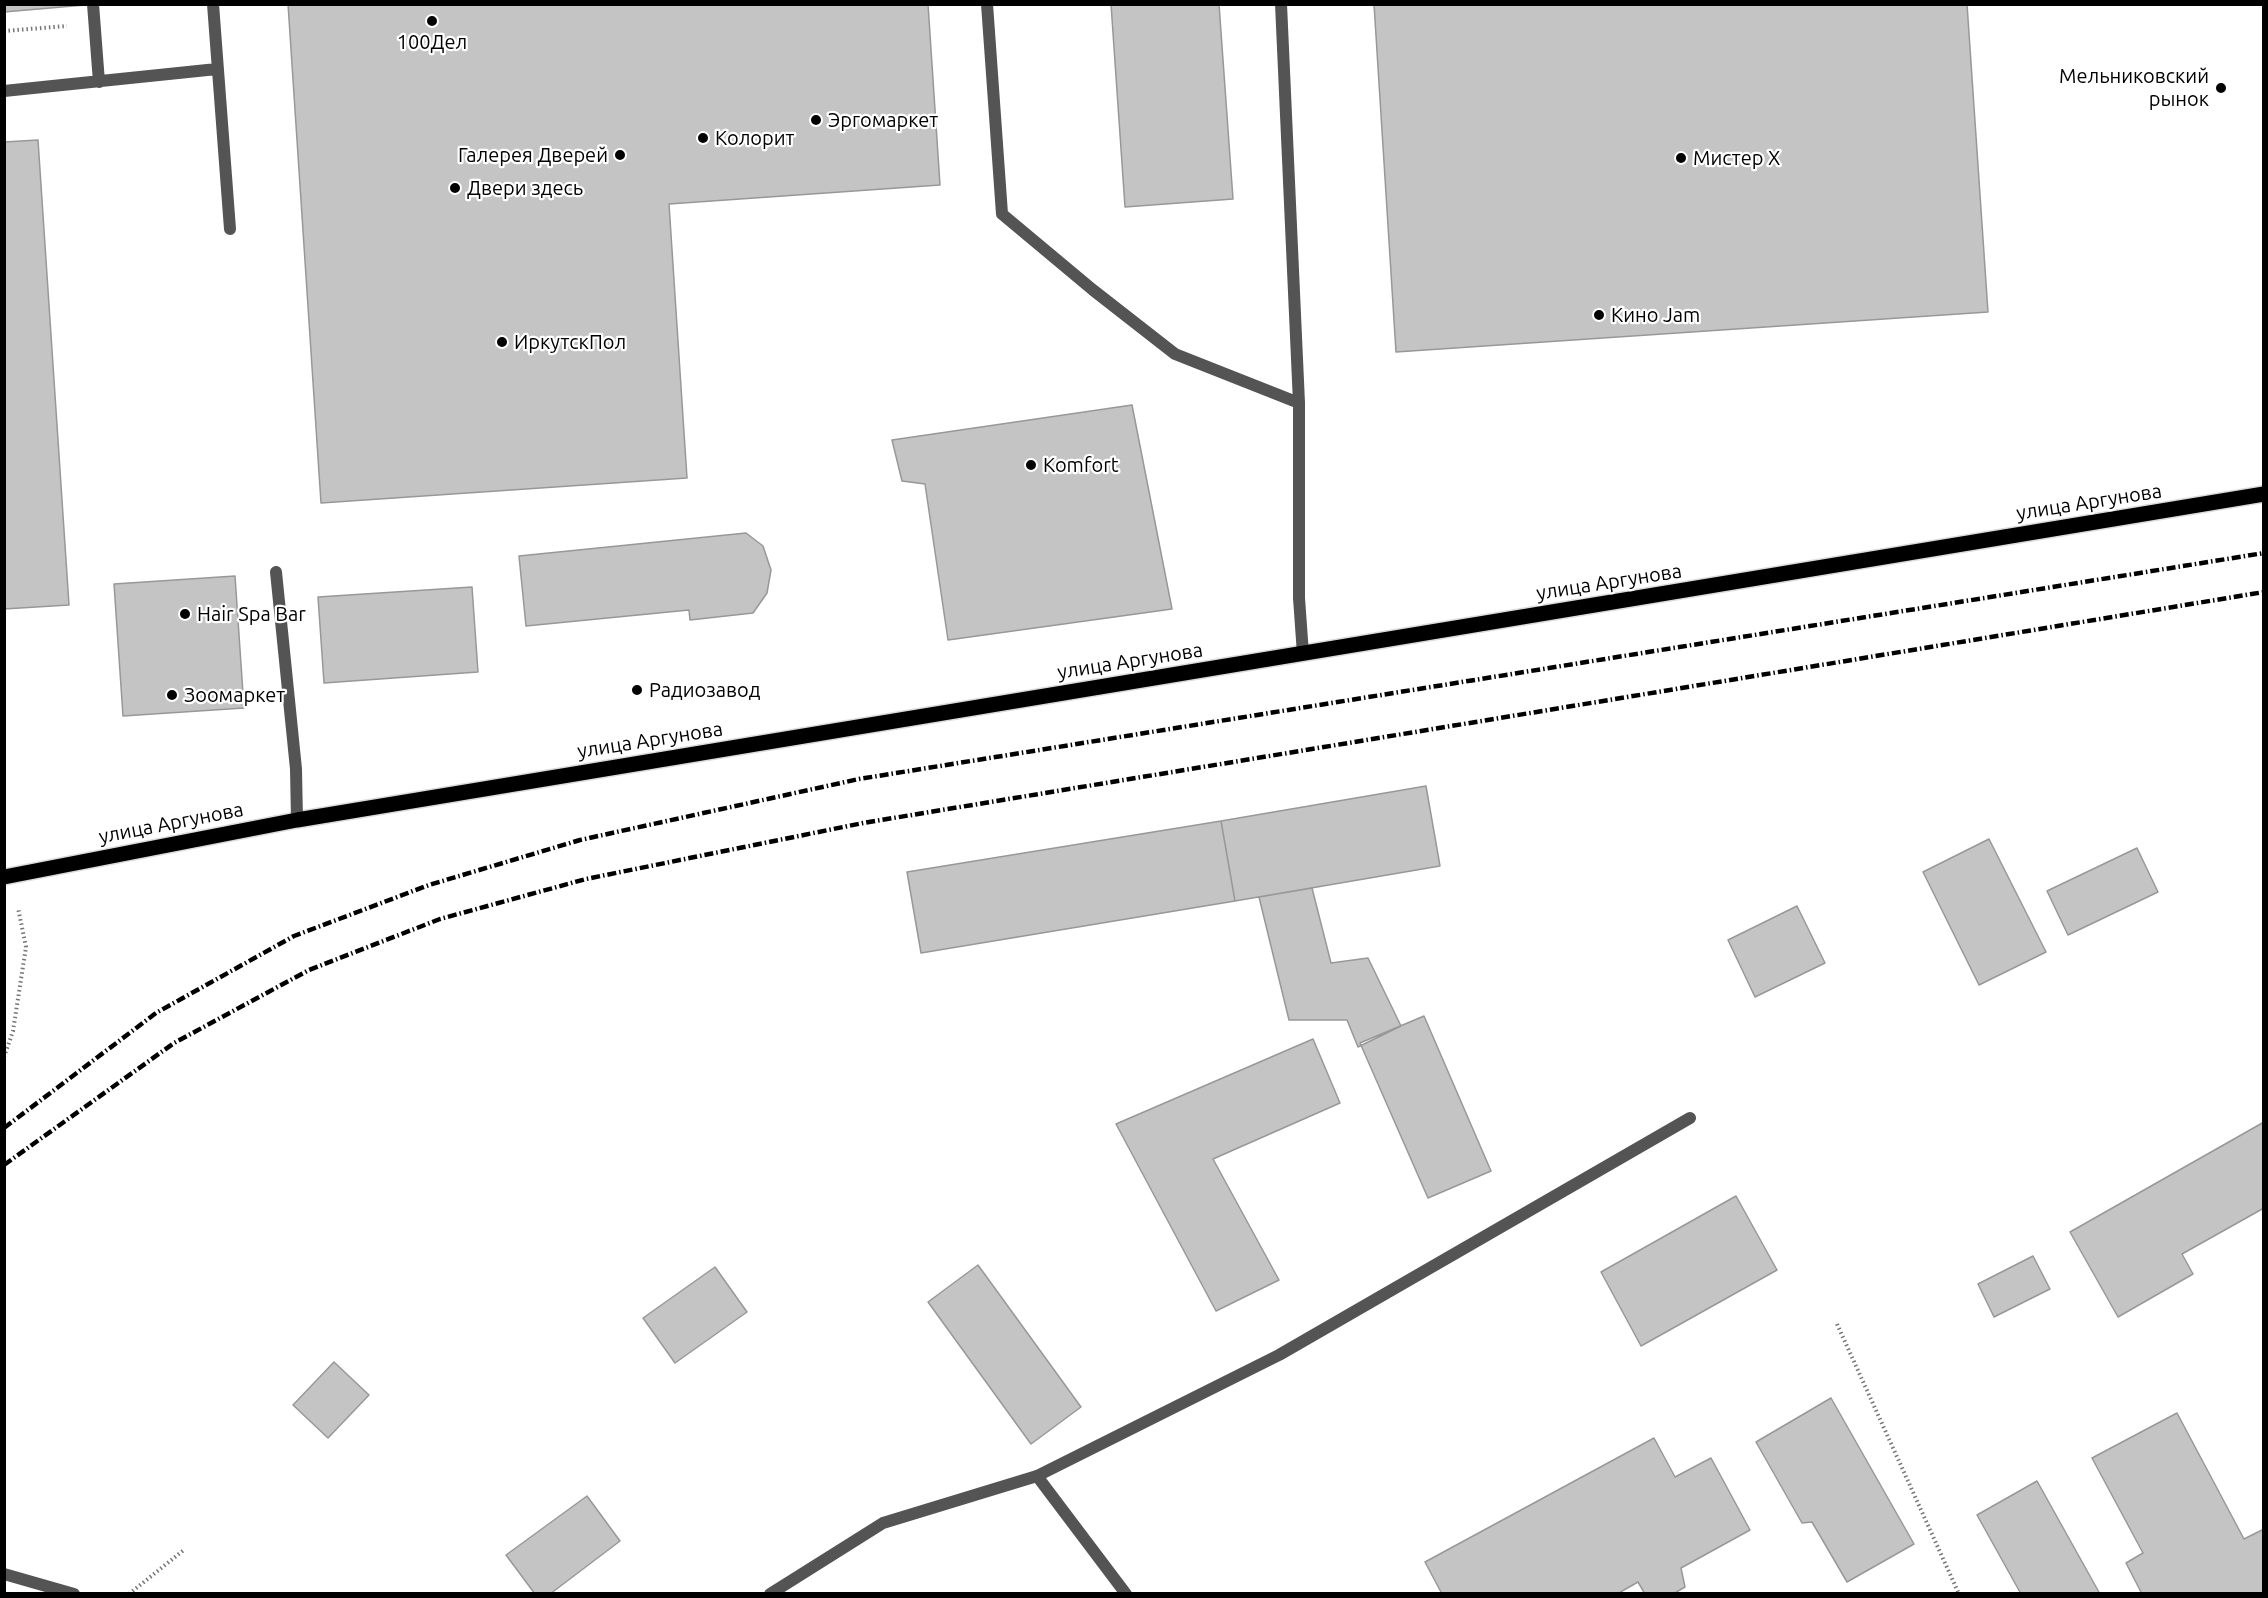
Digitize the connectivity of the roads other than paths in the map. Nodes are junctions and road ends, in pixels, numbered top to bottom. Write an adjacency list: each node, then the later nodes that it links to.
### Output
1 (93, 4): 6 (street)
2 (213, 4): 5 (street)
3 (987, 4): 9 (street)
4 (1281, 4): 9 (street)
5 (217, 69): 6 (street); 8 (street)
6 (99, 82): 7 (street)
7 (4, 91)
8 (230, 229)
9 (1299, 403): 12 (street)
10 (2264, 495): 12 (main road, улица Аргунова)
11 (276, 572): 13 (street)
12 (1303, 654): 13 (main road, улица Аргунова)
13 (297, 820): 14 (main road, улица Аргунова)
14 (4, 876)
15 (1690, 1118): 16 (street)
16 (1037, 1476): 19 (street); 20 (street)
17 (4, 1574): 18 (street)
18 (74, 1593)
19 (770, 1593)
20 (1126, 1593)

